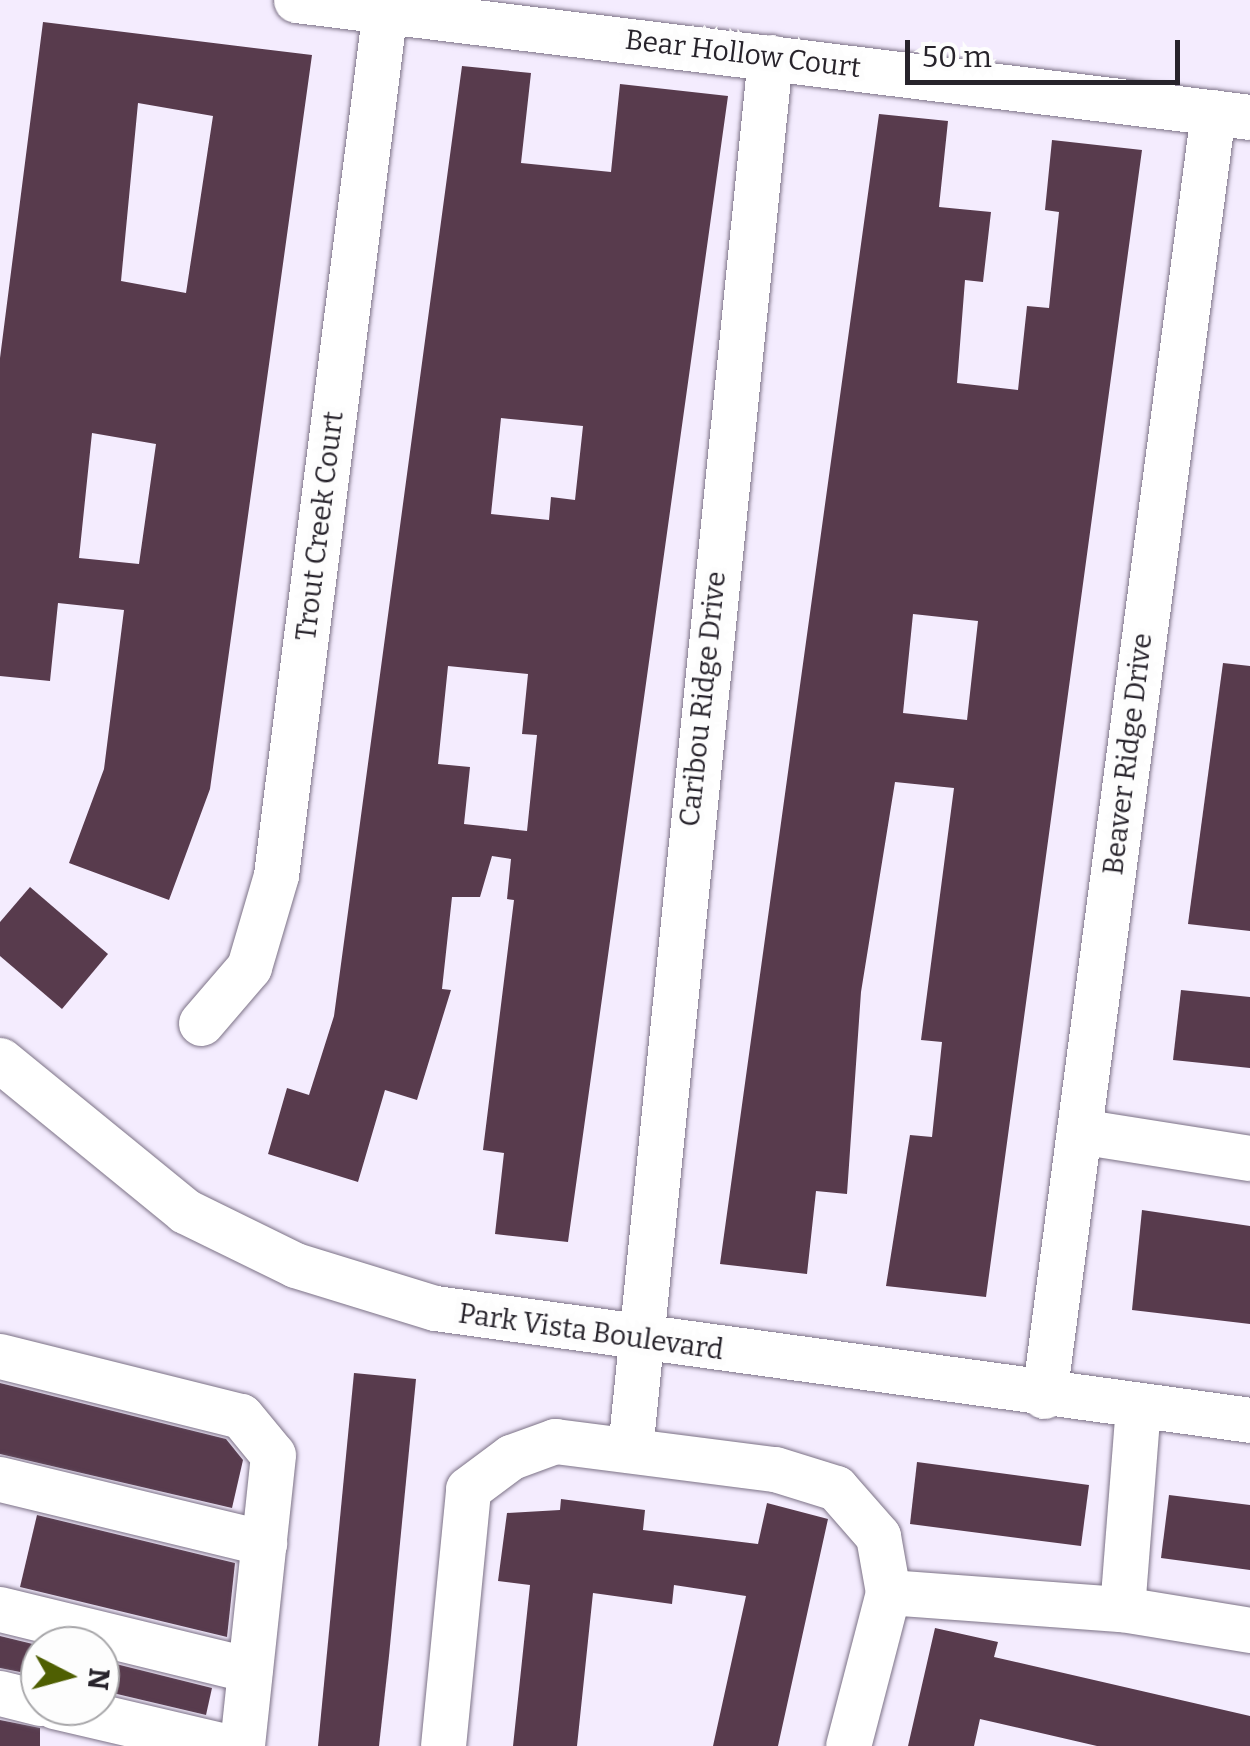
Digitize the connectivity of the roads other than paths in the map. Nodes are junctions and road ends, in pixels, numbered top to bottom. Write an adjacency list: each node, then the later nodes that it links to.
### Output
1 (296, 0): 2 (street, Bear Hollow Court)
2 (385, 9): 3 (street, Bear Hollow Court); 5 (street, Trout Creek Court)
3 (770, 56): 4 (street, Bear Hollow Court); 9 (street, Caribou Ridge Drive)
4 (1232, 114): 7 (street, Beaver Ridge Drive)
5 (201, 1024)
6 (0, 1060): 9 (street, Park Vista Boulevard)
7 (1079, 1131): 8 (street); 11 (street, Beaver Ridge Drive)
8 (1250, 1158)
9 (636, 1342): 11 (street, Park Vista Boulevard); 14 (street, Caribou Ridge Drive)
10 (0, 1356): 16 (street)
11 (1044, 1396): 12 (street, Park Vista Boulevard)
12 (1138, 1406): 13 (street, Park Vista Boulevard); 19 (street)
13 (1250, 1420)
14 (630, 1450): 17 (street); 25 (street)
15 (1, 1484): 16 (street)
16 (264, 1542): 21 (street)
17 (888, 1592): 19 (street); 26 (street)
18 (0, 1609): 21 (street)
19 (1122, 1609): 20 (street)
20 (1250, 1630)
21 (250, 1670): 24 (street)
22 (120, 1722): 23 (street)
23 (224, 1746)
24 (242, 1746)
25 (443, 1746)
26 (848, 1746)

